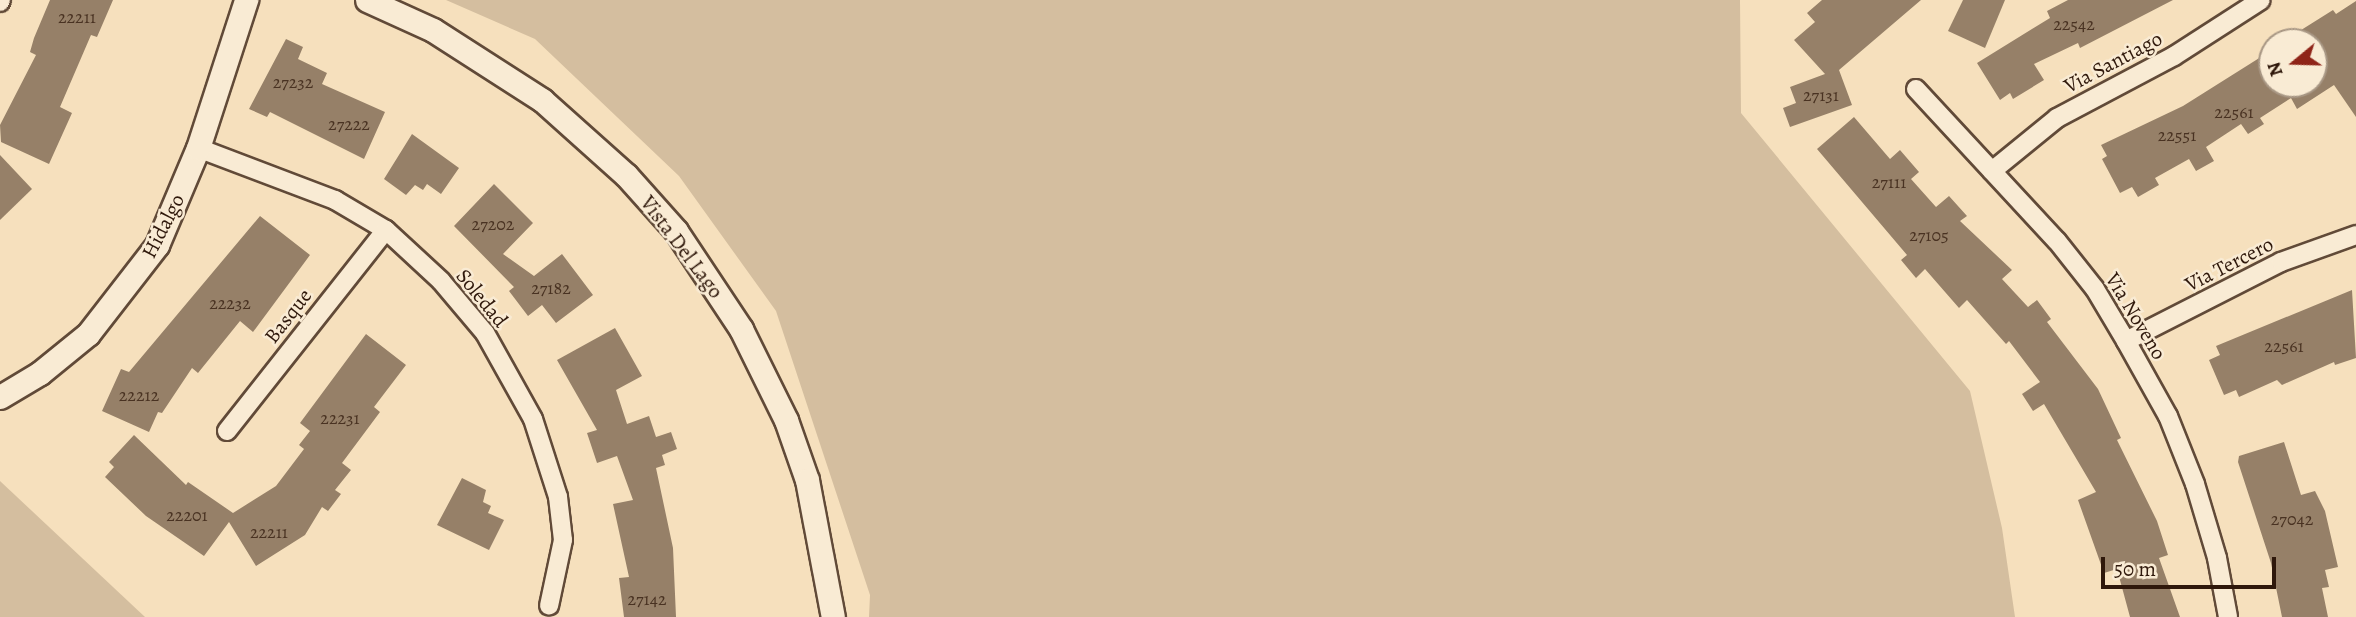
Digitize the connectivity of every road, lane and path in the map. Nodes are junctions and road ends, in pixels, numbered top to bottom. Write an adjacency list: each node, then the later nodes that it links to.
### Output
1 (246, 0): 5 (street, Hidalgo)
2 (367, 0): 13 (street, Vista Del Lago)
3 (2261, 0): 6 (street, Via Santiago)
4 (1916, 89): 6 (street, Via Noveno)
5 (198, 148): 7 (street, Soledad); 10 (street, Hidalgo)
6 (1992, 171): 9 (street, Via Noveno)
7 (386, 230): 11 (street, Basque); 12 (street, Soledad)
8 (2356, 234): 9 (street, Via Tercero)
9 (2126, 341): 14 (street, Via Noveno)
10 (0, 397)
11 (227, 430)
12 (549, 606)
13 (833, 617)
14 (2228, 617)

